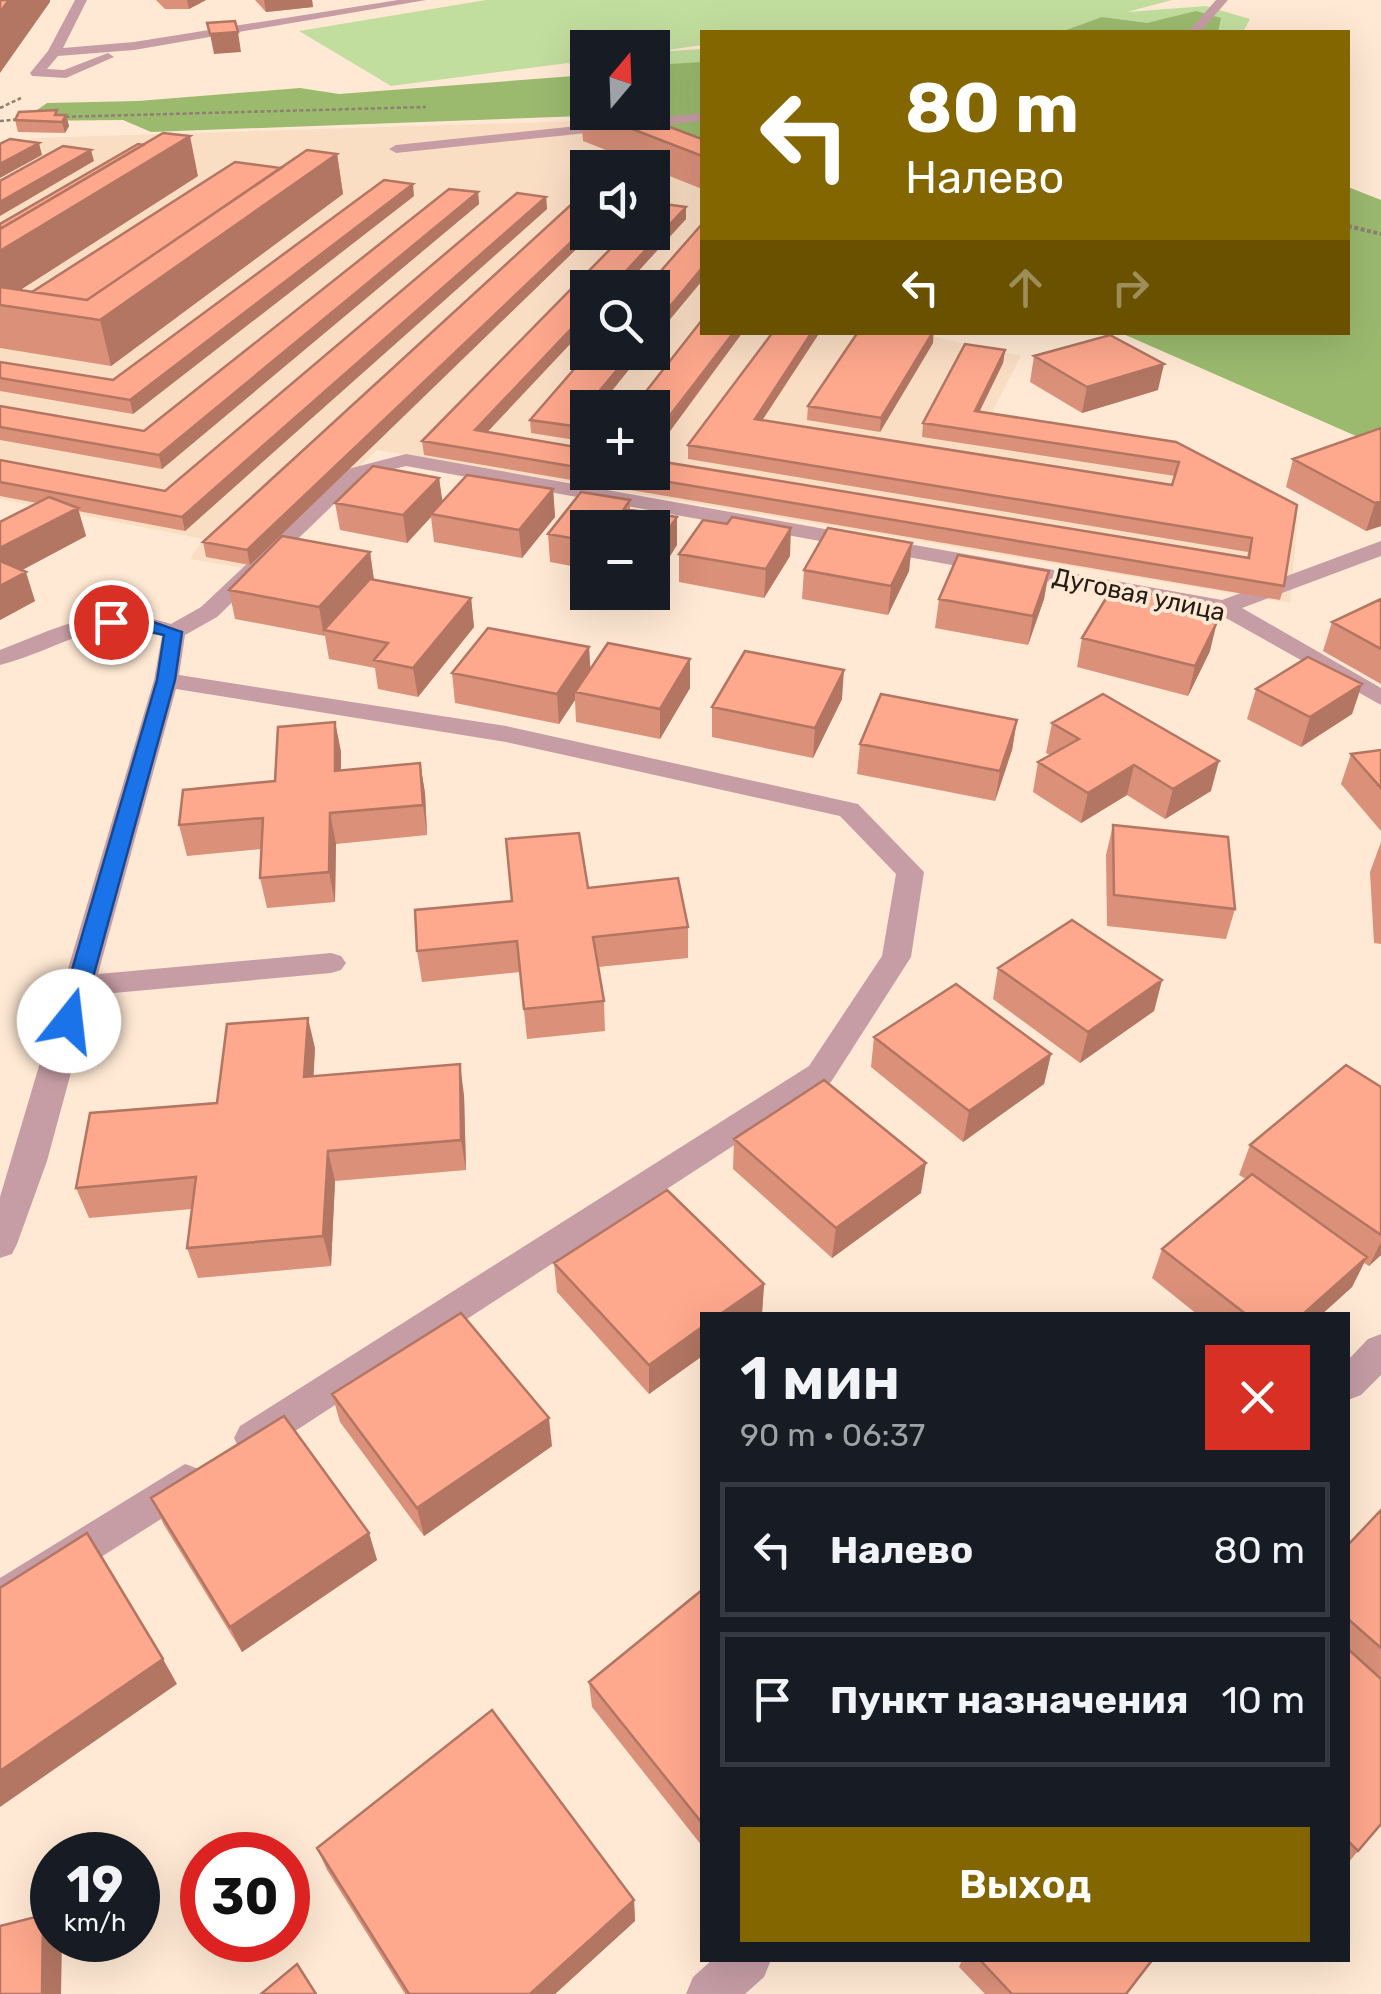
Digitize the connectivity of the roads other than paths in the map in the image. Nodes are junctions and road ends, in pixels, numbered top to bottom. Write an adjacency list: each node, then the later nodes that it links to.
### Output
1 (81, 0): 8 (street)
2 (348, 0): 5 (street)
3 (420, 0): 5 (street)
4 (1222, 0): 6 (street)
5 (364, 9): 7 (street)
6 (1196, 30)
7 (134, 46): 8 (street); 8 (street)
8 (54, 52)
9 (700, 117): 10 (street)
10 (396, 149)
11 (1381, 548): 12 (street)
12 (1224, 607): 13 (street, Дуговая улица); 16 (street, Дуговая улица)
13 (174, 632): 14 (street); 15 (street)
14 (0, 658)
15 (166, 680): 18 (street); 22 (street)
16 (1381, 698)
17 (331, 963): 18 (street)
18 (79, 986): 19 (street)
19 (0, 1244)
20 (1381, 1350): 21 (street)
21 (1350, 1382)
22 (0, 1600)
23 (744, 1962): 24 (street)
24 (710, 1994)

